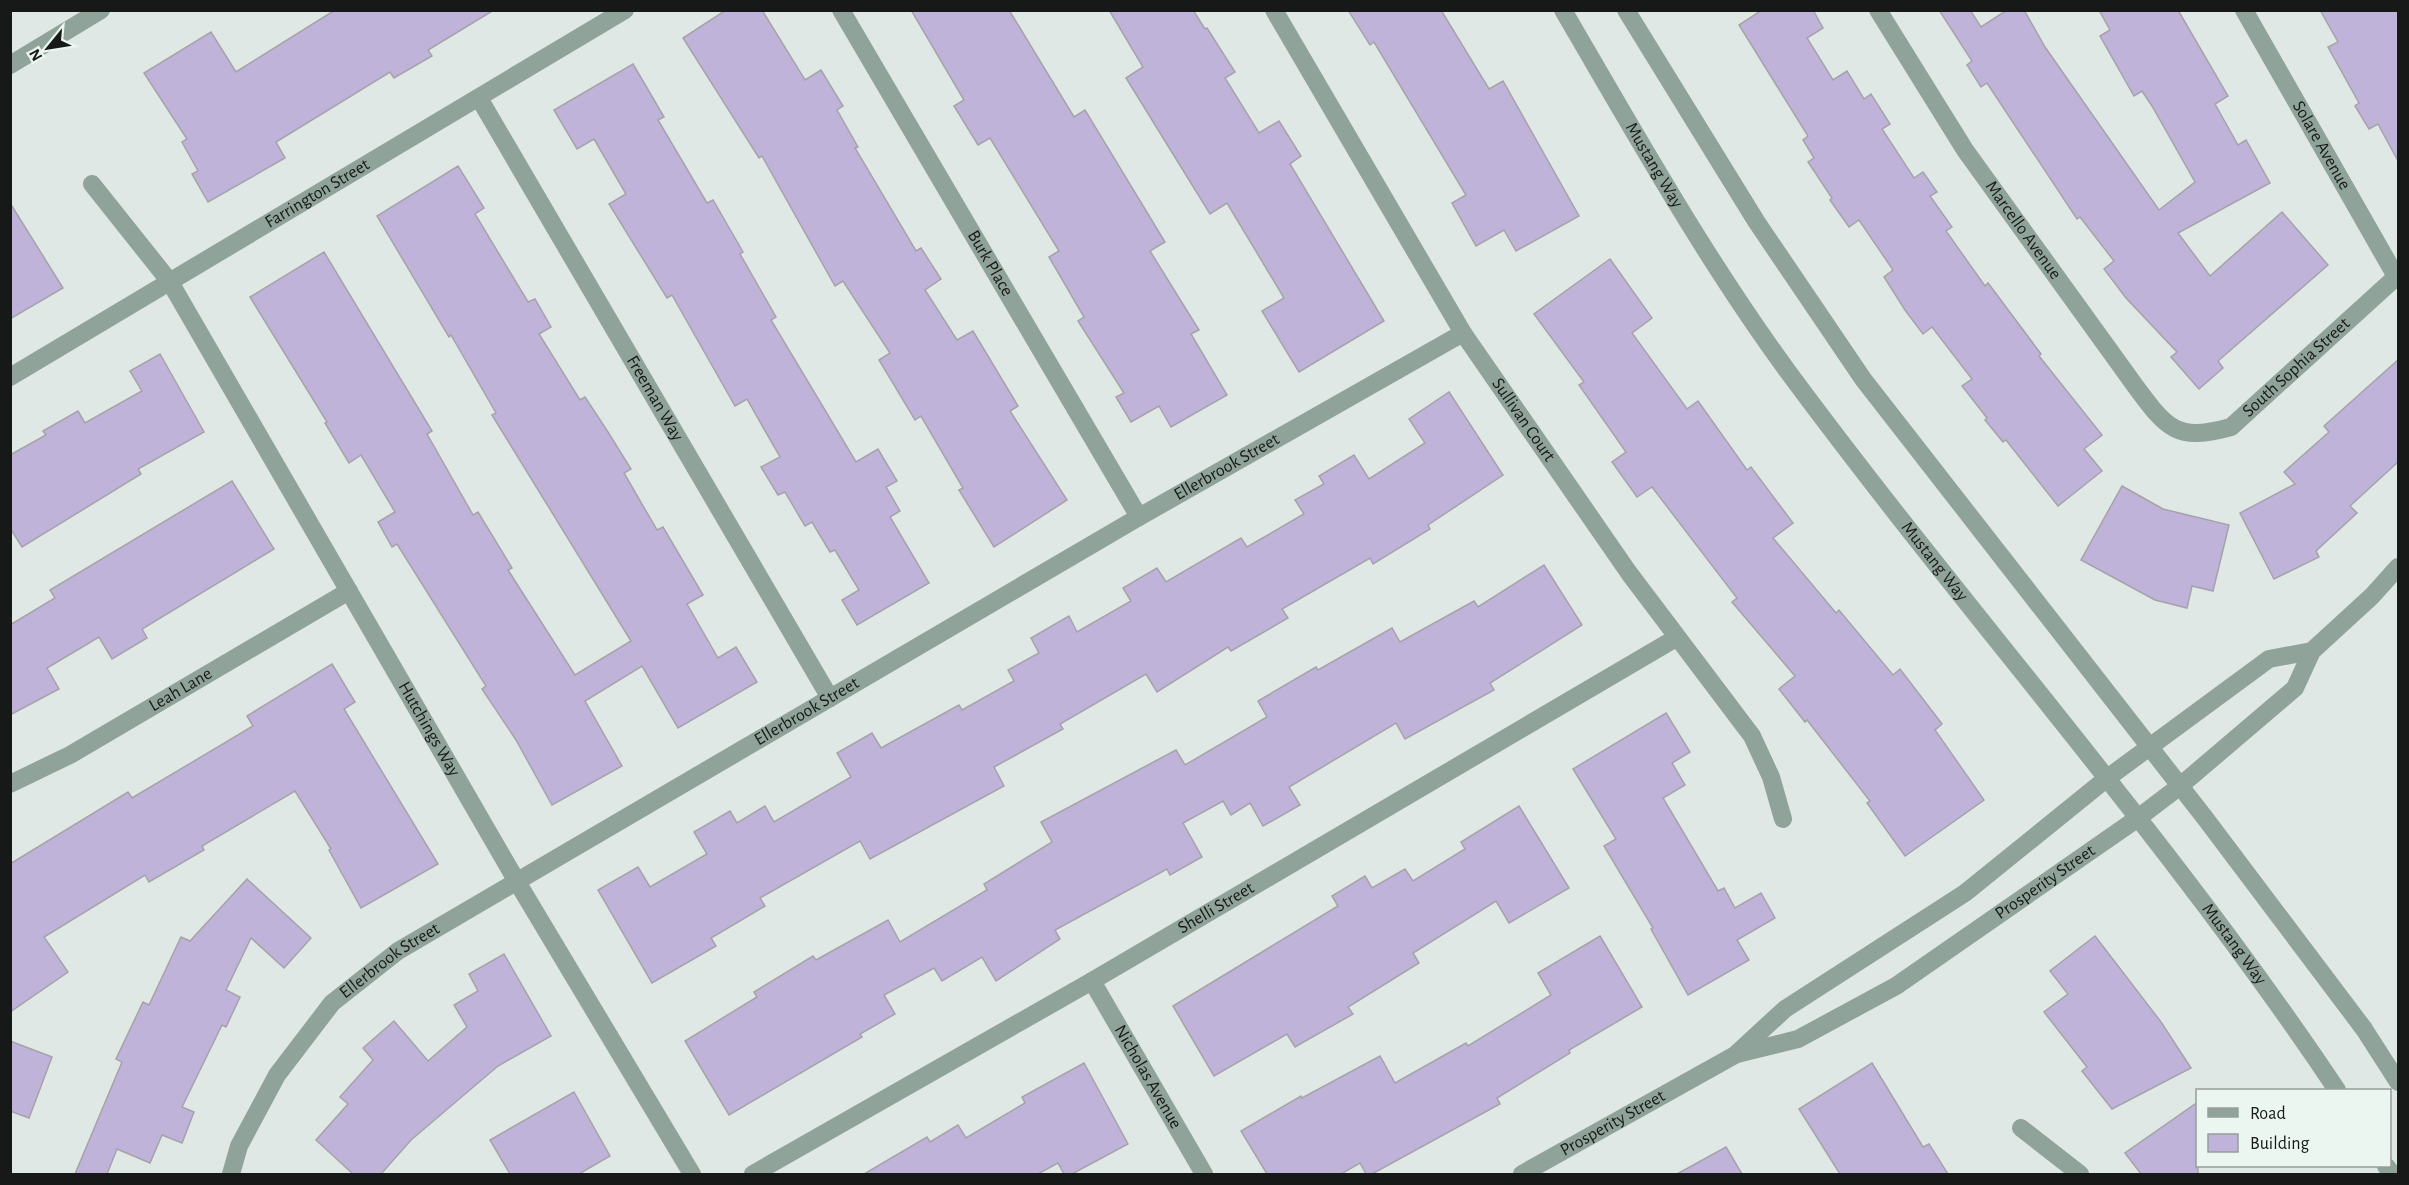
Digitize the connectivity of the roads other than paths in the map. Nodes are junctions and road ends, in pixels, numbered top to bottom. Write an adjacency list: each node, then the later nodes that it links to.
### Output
1 (101, 10): 9 (street)
2 (625, 10): 10 (street, Farrington Street)
3 (841, 10): 17 (street, Burk Place)
4 (1274, 10): 14 (street, Sullivan Court)
5 (1563, 10): 24 (street, Mustang Way)
6 (1626, 10): 23 (street)
7 (1878, 10): 16 (street, Marcello Avenue)
8 (2244, 10): 12 (street, Solare Avenue)
9 (10, 65)
10 (479, 98): 13 (street, Farrington Street); 22 (street, Freeman Way)
11 (92, 184): 13 (street, Hutchings Way)
12 (2397, 279): 16 (street, South Sophia Street)
13 (170, 282): 15 (street, Farrington Street); 19 (street, Hutchings Way)
14 (1463, 333): 17 (street, Ellerbrook Street); 20 (street, Sullivan Court)
15 (10, 377)
16 (2187, 434)
17 (1139, 517): 22 (street, Ellerbrook Street)
18 (2398, 567): 21 (street, Prosperity Street)
19 (349, 591): 25 (street, Leah Lane); 29 (street, Hutchings Way)
20 (1676, 638): 28 (street, Sullivan Court); 30 (street, Shelli Street)
21 (2312, 651): 23 (street, Prosperity Street); 26 (street, Prosperity Street)
22 (830, 698): 29 (street, Ellerbrook Street)
23 (2150, 746): 24 (street, Prosperity Street); 26 (street)
24 (2106, 779): 27 (street, Mustang Way); 31 (street, Prosperity Street)
25 (10, 784)
26 (2181, 786): 27 (street, Prosperity Street); 32 (street)
27 (2138, 818): 31 (street, Prosperity Street); 33 (street, Mustang Way)
28 (1783, 819)
29 (516, 880): 35 (street, Ellerbrook Street); 36 (street, Hutchings Way)
30 (1092, 981): 37 (street, Shelli Street); 38 (street, Nicholas Avenue)
31 (1735, 1055): 39 (street, Prosperity Street)
32 (2398, 1082)
33 (2336, 1089)
34 (2021, 1128): 40 (street)
35 (231, 1174)
36 (692, 1174)
37 (753, 1174)
38 (1204, 1174)
39 (1521, 1174)
40 (2080, 1174)

